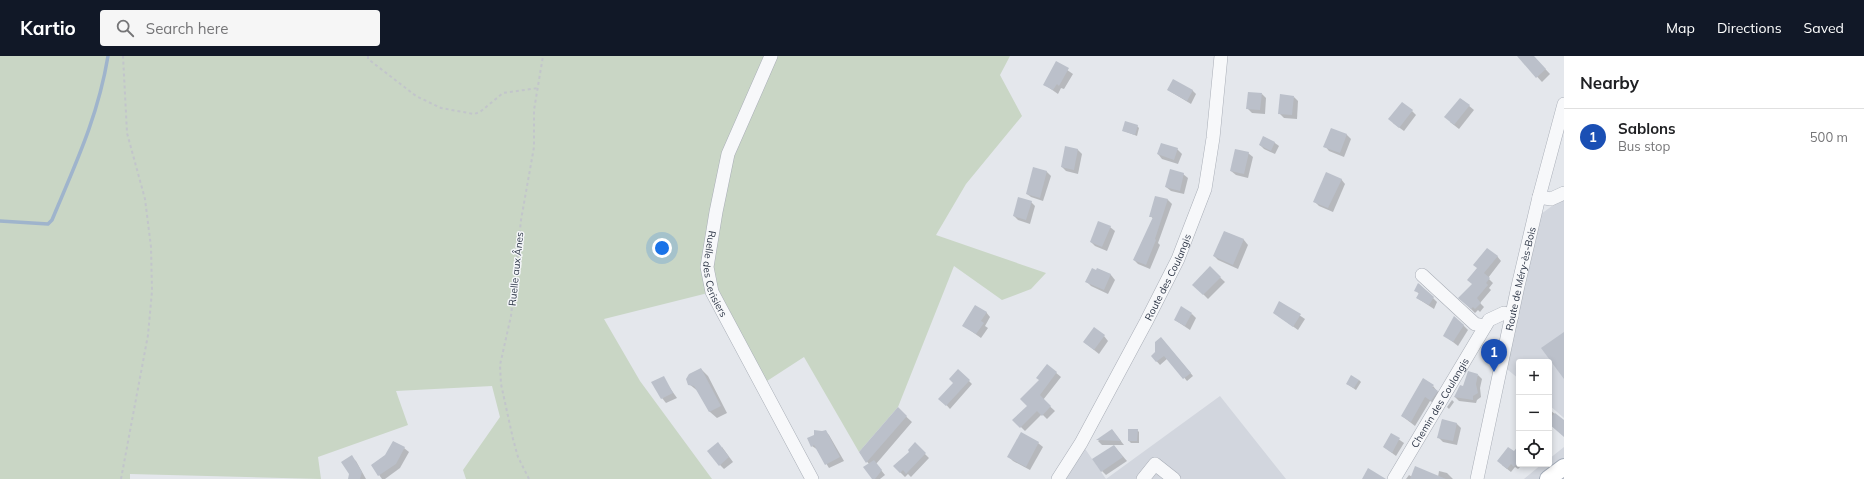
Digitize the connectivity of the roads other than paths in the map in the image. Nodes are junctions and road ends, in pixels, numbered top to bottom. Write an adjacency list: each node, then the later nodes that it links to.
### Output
1 (771, 56): 10 (street, Ruelle des Cerisiers)
2 (1221, 56): 11 (street, Route des Coulangis)
3 (1564, 104): 5 (street, Route de Méry-ès-Bois)
4 (1564, 193): 5 (street)
5 (1539, 196): 7 (street, Route de Méry-ès-Bois)
6 (1422, 275): 8 (street)
7 (1512, 316): 8 (street, Chemin des Coulangis); 15 (street, Route de Méry-ès-Bois)
8 (1485, 326): 14 (street, Chemin des Coulangis)
9 (1564, 467): 16 (main road)
10 (812, 479)
11 (1058, 479)
12 (1143, 479): 13 (street)
13 (1174, 479)
14 (1394, 479)
15 (1477, 479)
16 (1548, 479)

